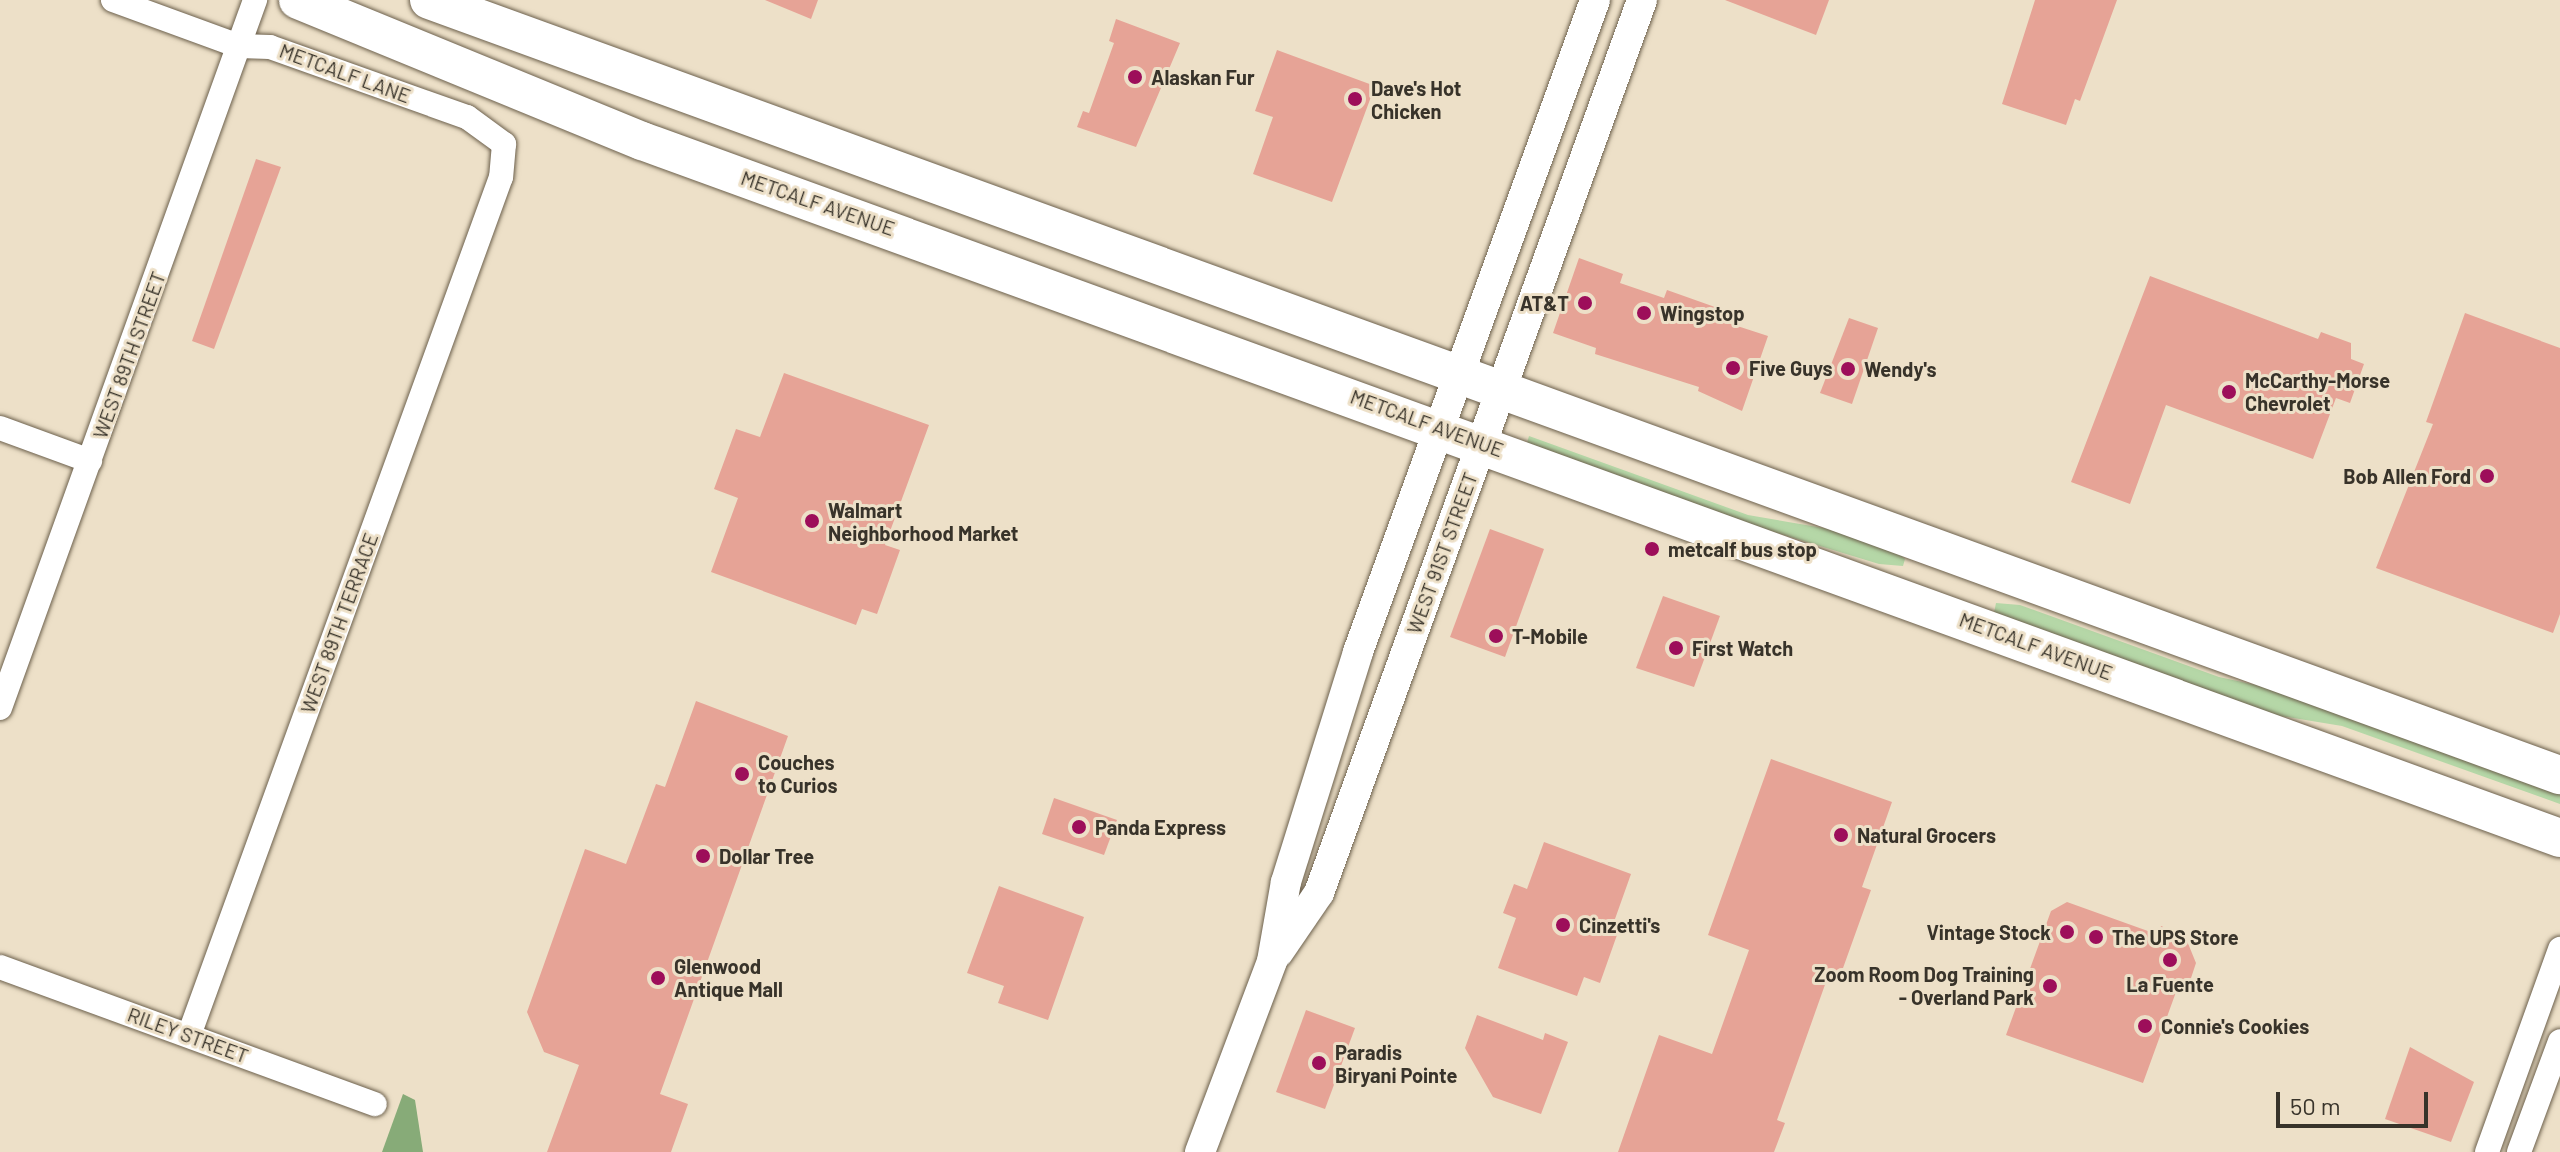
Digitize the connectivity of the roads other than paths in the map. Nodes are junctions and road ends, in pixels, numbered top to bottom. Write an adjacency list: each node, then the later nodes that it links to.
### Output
1 (113, 0): 8 (street, METCALF LANE)
2 (255, 0): 8 (street, WEST 89TH STREET)
3 (298, 0): 13 (main road, METCALF AVENUE)
4 (429, 0): 11 (main road)
5 (1595, 0): 11 (street, WEST 91ST STREET)
6 (1626, 0): 9 (street)
7 (1642, 0): 9 (street, WEST 91ST STREET)
8 (239, 46): 10 (street, METCALF LANE); 16 (street, WEST 89TH STREET)
9 (1602, 114): 12 (street, WEST 91ST STREET)
10 (489, 211): 25 (street, WEST 89TH TERRACE)
11 (1460, 375): 12 (main road); 13 (street, WEST 91ST STREET)
12 (1501, 389): 15 (street, WEST 91ST STREET); 17 (main road)
13 (1439, 427): 15 (main road, METCALF AVENUE); 23 (street, WEST 91ST STREET)
14 (0, 428): 16 (street)
15 (1482, 442): 18 (main road, METCALF AVENUE); 23 (street, WEST 91ST STREET)
16 (90, 461): 19 (street, WEST 89TH STREET)
17 (1943, 551): 18 (main road); 20 (main road)
18 (1935, 609): 21 (main road, METCALF AVENUE)
19 (0, 708)
20 (2560, 775)
21 (2560, 838)
22 (2560, 949): 29 (street)
23 (1272, 961): 28 (street, WEST 91ST STREET)
24 (0, 967): 25 (street, RILEY STREET)
25 (189, 1035): 27 (street, RILEY STREET)
26 (2560, 1041): 30 (street)
27 (375, 1104)
28 (1200, 1152)
29 (2487, 1152)
30 (2519, 1152)

